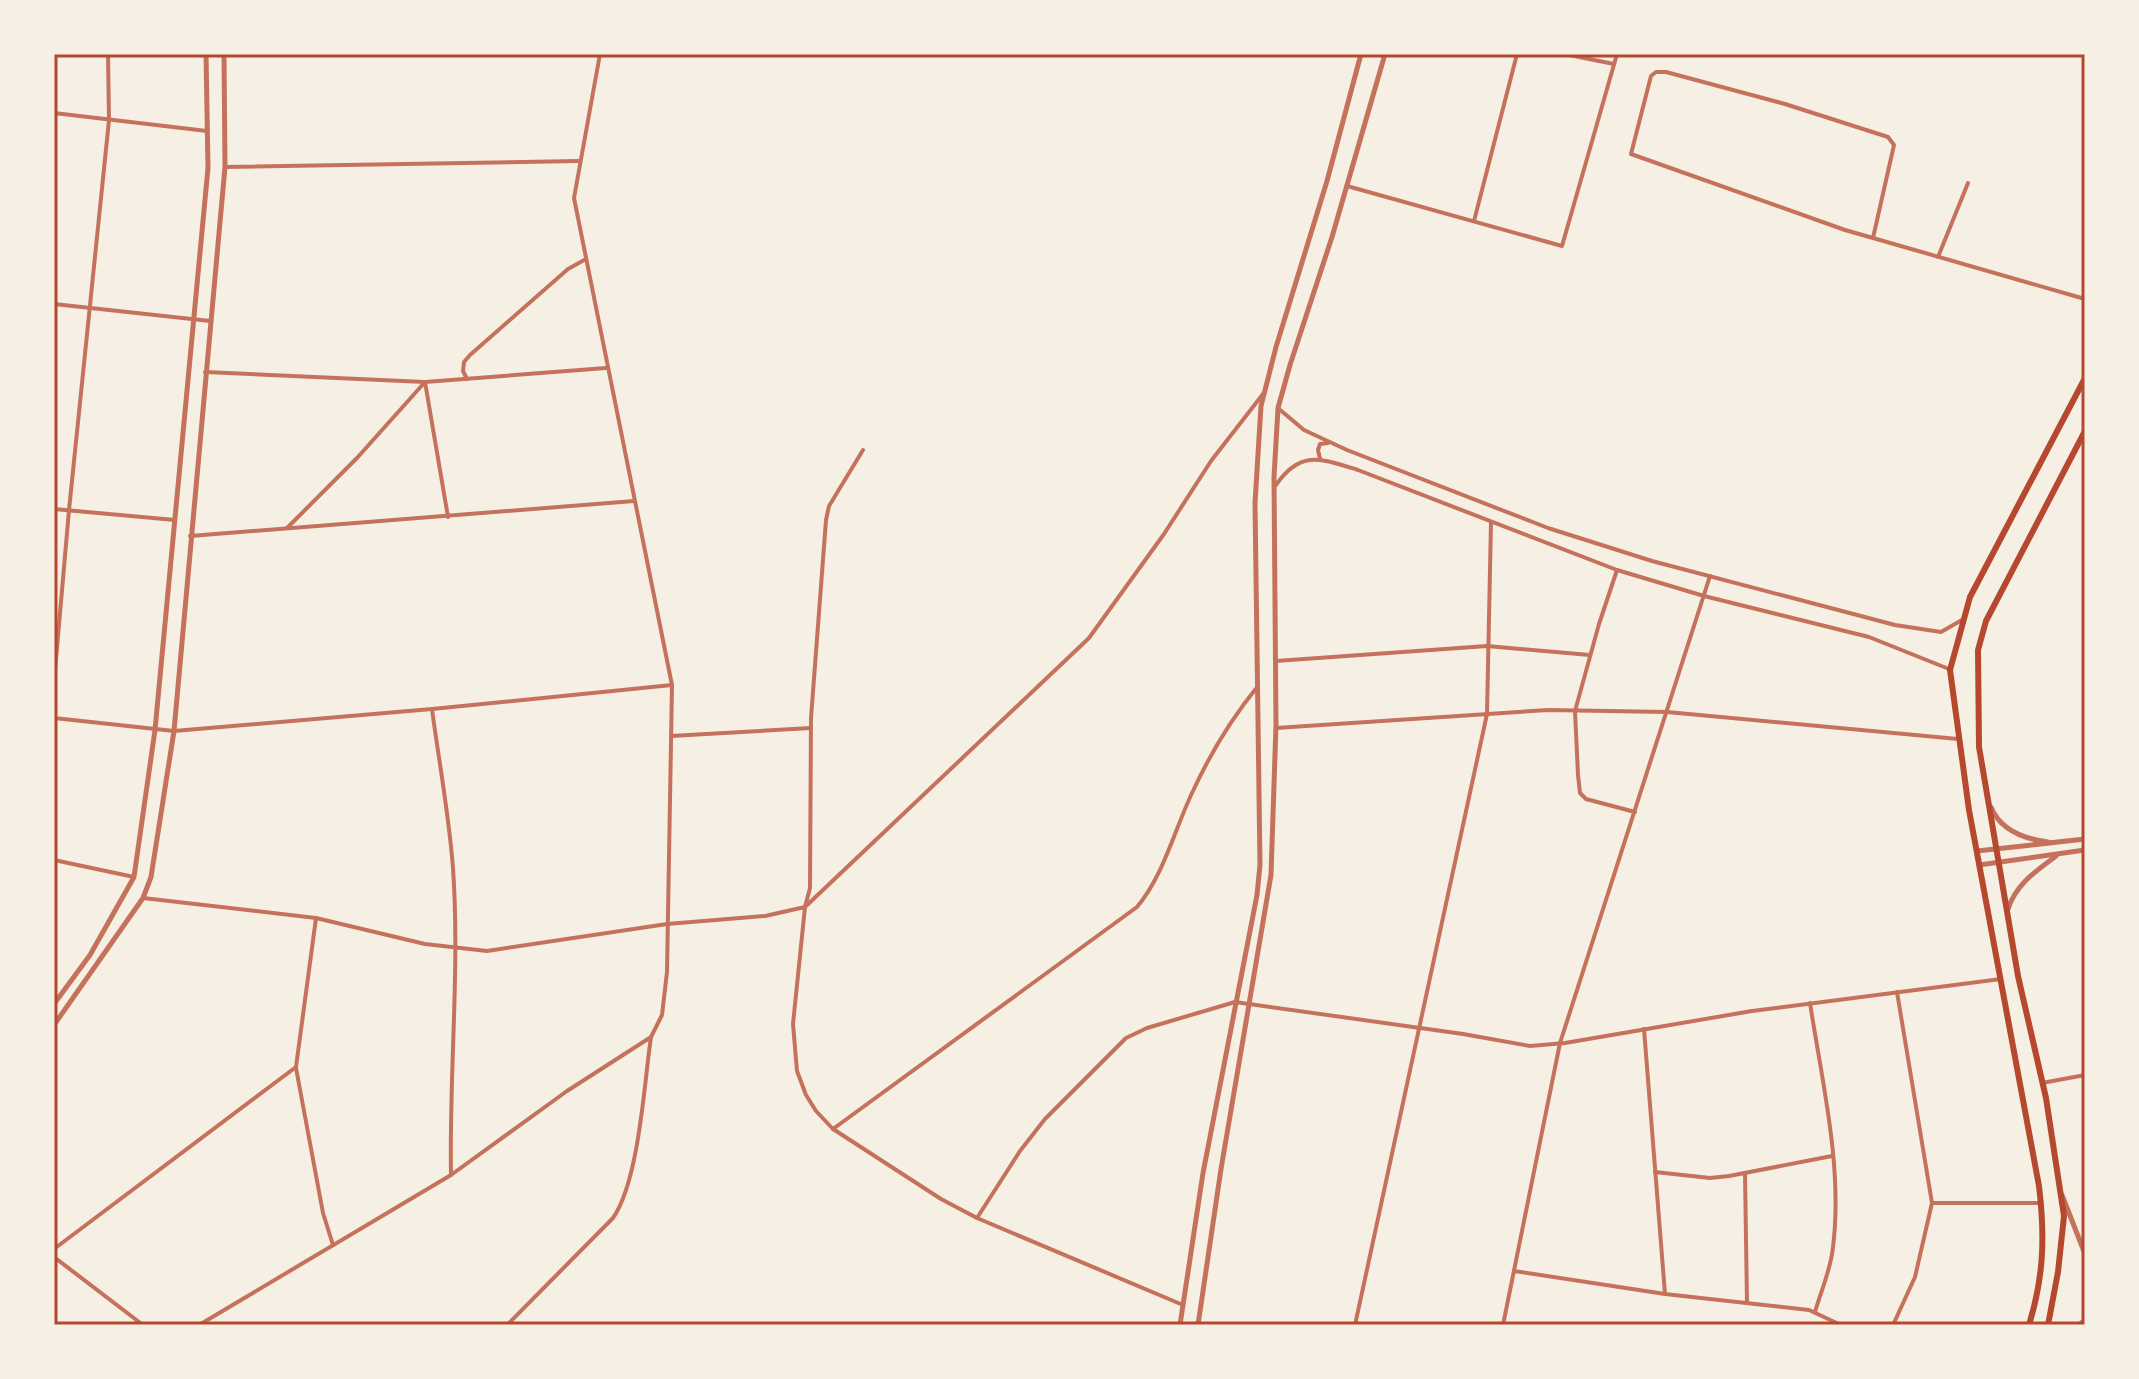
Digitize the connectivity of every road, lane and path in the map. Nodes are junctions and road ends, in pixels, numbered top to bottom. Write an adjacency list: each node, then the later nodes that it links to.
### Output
1 (108, 54): 12 (street)
2 (206, 54): 13 (street)
3 (224, 54): 15 (street)
4 (600, 54): 14 (street)
5 (1361, 54): 32 (street)
6 (1385, 54): 17 (street)
7 (1517, 54): 18 (street)
8 (1564, 54): 10 (street)
9 (1617, 54): 10 (street)
10 (1614, 64): 18 (street)
11 (54, 113): 12 (street)
12 (109, 120): 13 (street); 24 (street)
13 (207, 131): 25 (street)
14 (579, 161): 15 (street); 21 (street)
15 (225, 167): 26 (street)
16 (1968, 183): 20 (street)
17 (1347, 186): 18 (street); 33 (street)
18 (1474, 221)
19 (1873, 238): 19 (street); 20 (street)
20 (1938, 257): 22 (street)
21 (586, 259): 27 (street); 30 (street)
22 (2085, 299)
23 (54, 304): 24 (street)
24 (92, 307): 25 (street); 41 (street)
25 (193, 321): 26 (street); 43 (street)
26 (210, 321): 28 (street)
27 (606, 368): 30 (street); 39 (street)
28 (205, 372): 31 (street); 46 (street)
29 (2085, 378): 50 (main road)
30 (467, 379): 31 (street)
31 (425, 382): 42 (street); 45 (street)
32 (1264, 394): 57 (street); 82 (street)
33 (1278, 408): 35 (street); 38 (street)
34 (2085, 431): 69 (main road)
35 (1334, 444): 37 (street); 48 (street)
36 (863, 450): 63 (street)
37 (1321, 459): 38 (street); 44 (street)
38 (1274, 486): 53 (street)
39 (635, 501): 42 (street); 56 (street)
40 (54, 509): 41 (street)
41 (69, 510): 43 (street); 55 (street)
42 (448, 517): 45 (street)
43 (175, 520): 65 (street)
44 (1491, 522): 47 (street); 51 (street)
45 (286, 529): 46 (street)
46 (190, 536): 66 (street)
47 (1617, 570): 49 (street); 52 (street)
48 (1710, 576): 49 (street); 50 (street)
49 (1704, 596): 54 (street); 60 (street)
50 (1964, 619): 54 (main road)
51 (1487, 646): 52 (street); 53 (street); 61 (street)
52 (1590, 655): 59 (street)
53 (1276, 661): 64 (street)
54 (1950, 670): 68 (main road)
55 (54, 682)
56 (672, 685): 58 (street); 67 (street)
57 (1258, 686): 89 (street); 101 (street)
58 (432, 709): 66 (street); 86 (street)
59 (1575, 711): 60 (street); 61 (street); 70 (street)
60 (1667, 712): 68 (street); 70 (street)
61 (1487, 714): 64 (street); 94 (street)
62 (54, 718): 65 (street)
63 (811, 728): 67 (street); 82 (street)
64 (1276, 728): 92 (street)
65 (155, 730): 66 (street); 80 (street)
66 (174, 731): 81 (street)
67 (671, 736): 85 (street)
68 (1958, 739): 75 (main road)
69 (1985, 791): 72 (street); 73 (main road)
70 (1635, 812): 97 (street)
71 (2085, 839): 72 (street)
72 (2057, 843): 73 (street)
73 (1994, 848): 75 (street); 78 (main road)
74 (2085, 850): 76 (street)
75 (1977, 851): 79 (main road)
76 (2058, 854): 78 (street); 83 (street)
77 (54, 860): 80 (street)
78 (1997, 863): 79 (street); 83 (main road)
79 (1979, 865): 87 (main road)
80 (134, 877): 91 (street)
81 (143, 898): 84 (street); 93 (street)
82 (805, 907): 85 (street); 101 (street)
83 (2006, 914): 100 (main road)
84 (316, 918): 86 (street); 98 (street)
85 (667, 924): 86 (street); 96 (street)
86 (455, 948): 105 (street)
87 (2001, 979): 88 (street); 108 (main road)
88 (1897, 992): 90 (street); 107 (street)
89 (1235, 1002): 92 (street); 109 (street); 117 (street)
90 (1810, 1003): 95 (street); 102 (street)
91 (54, 1004)
92 (1250, 1004): 94 (street); 124 (street)
93 (54, 1025)
94 (1418, 1027): 97 (street); 125 (street)
95 (1644, 1029): 97 (street); 103 (street)
96 (651, 1037): 105 (street); 122 (street)
97 (1560, 1043): 114 (street)
98 (296, 1067): 110 (street); 111 (street)
99 (2085, 1075): 100 (street)
100 (2042, 1083): 106 (main road)
101 (833, 1129): 109 (street)
102 (1832, 1156): 104 (street); 118 (street)
103 (1655, 1172): 104 (street); 115 (street)
104 (1745, 1173): 116 (street)
105 (451, 1175): 110 (street)
106 (2060, 1189): 112 (street); 130 (main road)
107 (1932, 1203): 108 (street); 128 (street)
108 (2041, 1203): 129 (main road)
109 (977, 1218): 117 (street)
110 (333, 1245): 121 (street)
111 (54, 1249)
112 (2085, 1254)
113 (54, 1257): 120 (street)
114 (1514, 1271): 115 (street); 126 (street)
115 (1665, 1294): 116 (street)
116 (1747, 1303): 118 (street)
117 (1183, 1305): 123 (street)
118 (1815, 1312): 127 (street)
119 (2085, 1320): 131 (street)
120 (143, 1325)
121 (199, 1325)
122 (507, 1325)
123 (1180, 1325)
124 (1198, 1325)
125 (1355, 1325)
126 (1503, 1325)
127 (1841, 1325)
128 (1893, 1325)
129 (2029, 1325)
130 (2048, 1325)
131 (2079, 1325)

